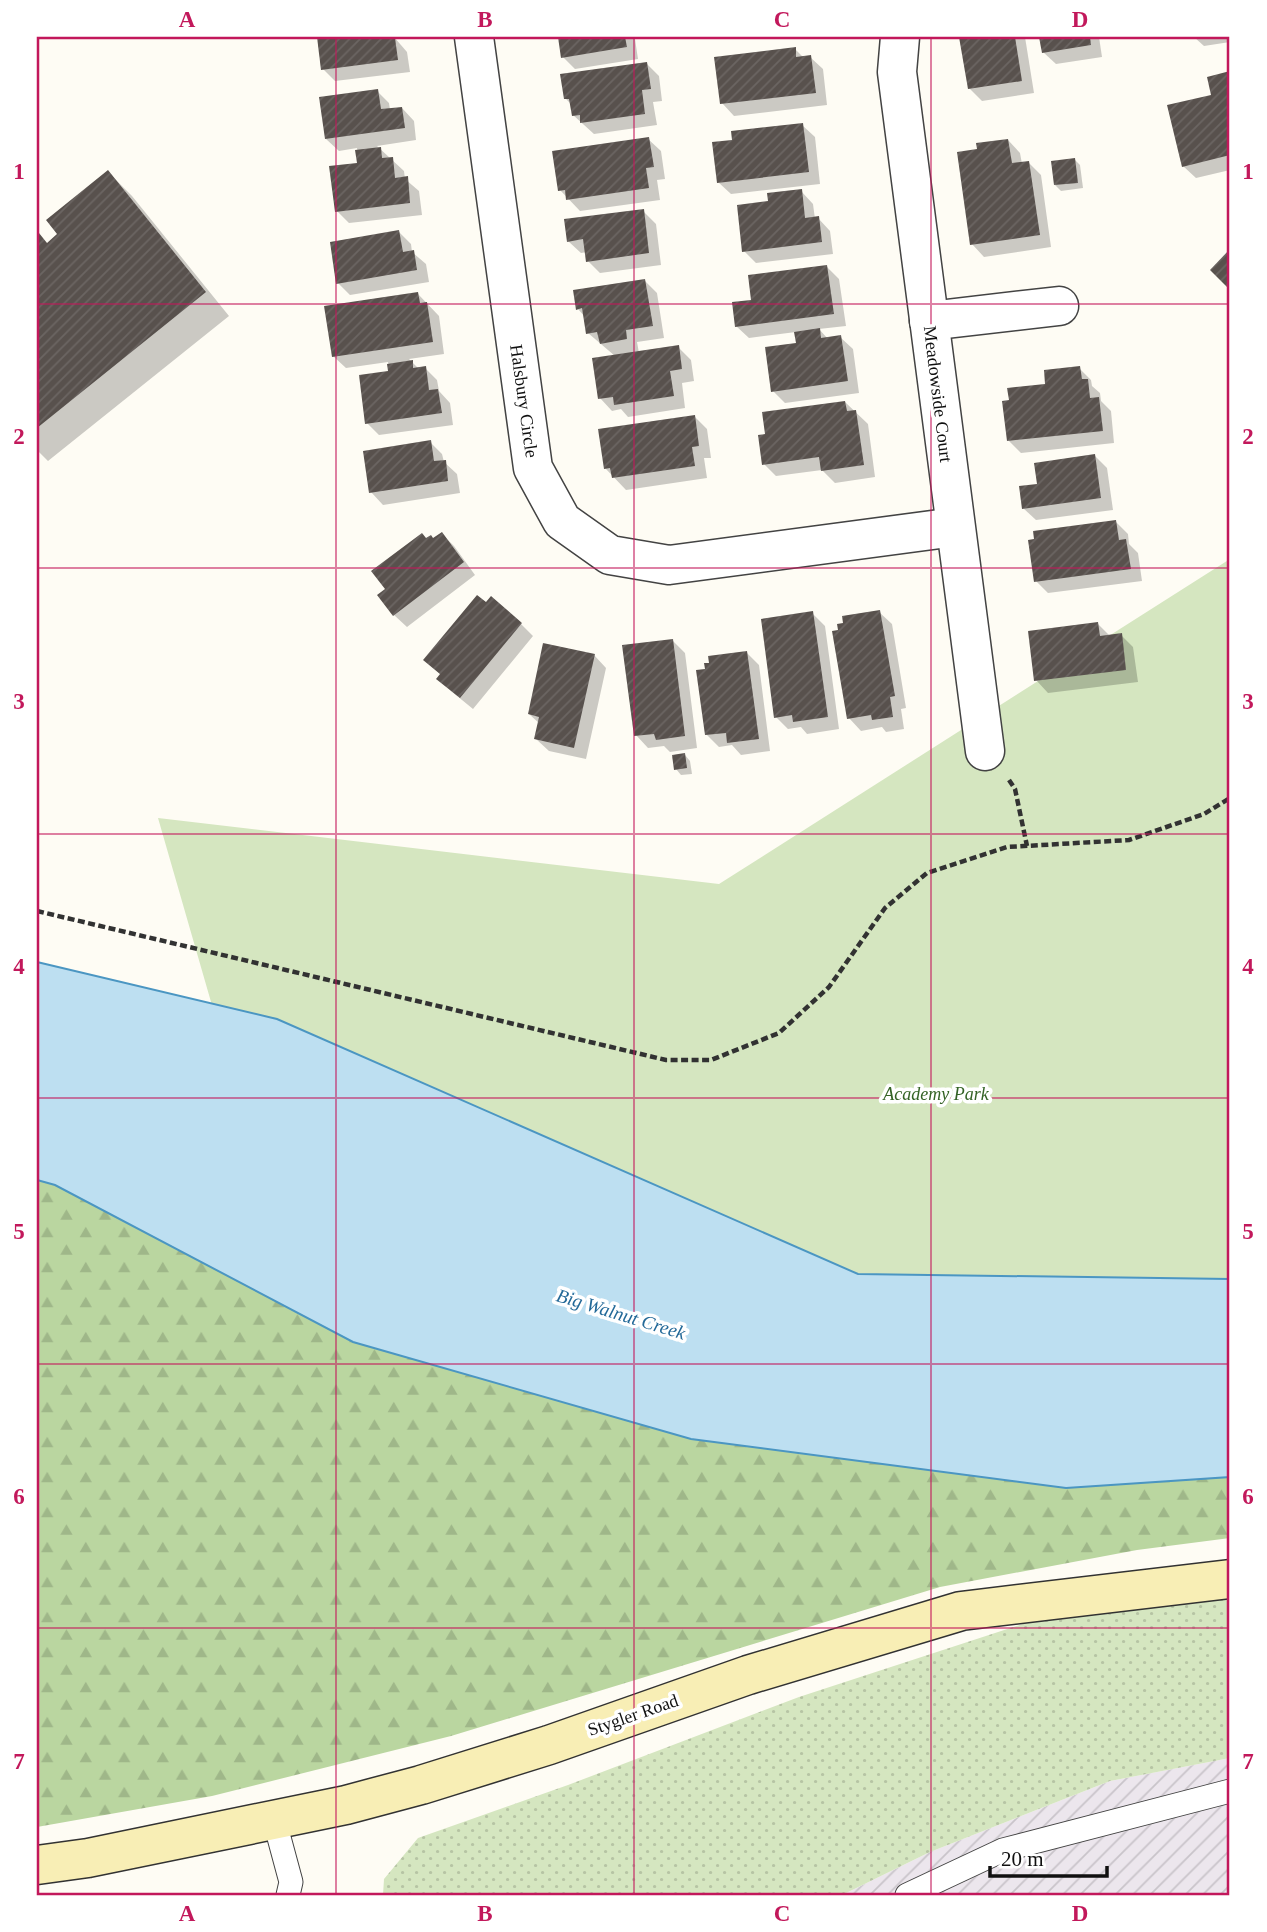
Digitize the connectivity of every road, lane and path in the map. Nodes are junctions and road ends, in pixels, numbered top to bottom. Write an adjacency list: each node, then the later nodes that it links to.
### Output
1 (474, 37): 5 (street, Halsbury Circle)
2 (900, 37): 4 (street, Meadowside Court)
3 (1059, 306): 4 (street)
4 (929, 321): 5 (street, Meadowside Court)
5 (955, 527): 6 (street, Meadowside Court)
6 (985, 751): 8 (path)
7 (1230, 798): 8 (path)
8 (1027, 846): 9 (path)
9 (37, 911)
10 (1230, 1579): 12 (main road, Stygler Road)
11 (1230, 1791): 15 (lane)
12 (274, 1819): 13 (main road, Stygler Road); 14 (lane)
13 (37, 1865)
14 (295, 1891)
15 (906, 1895)

